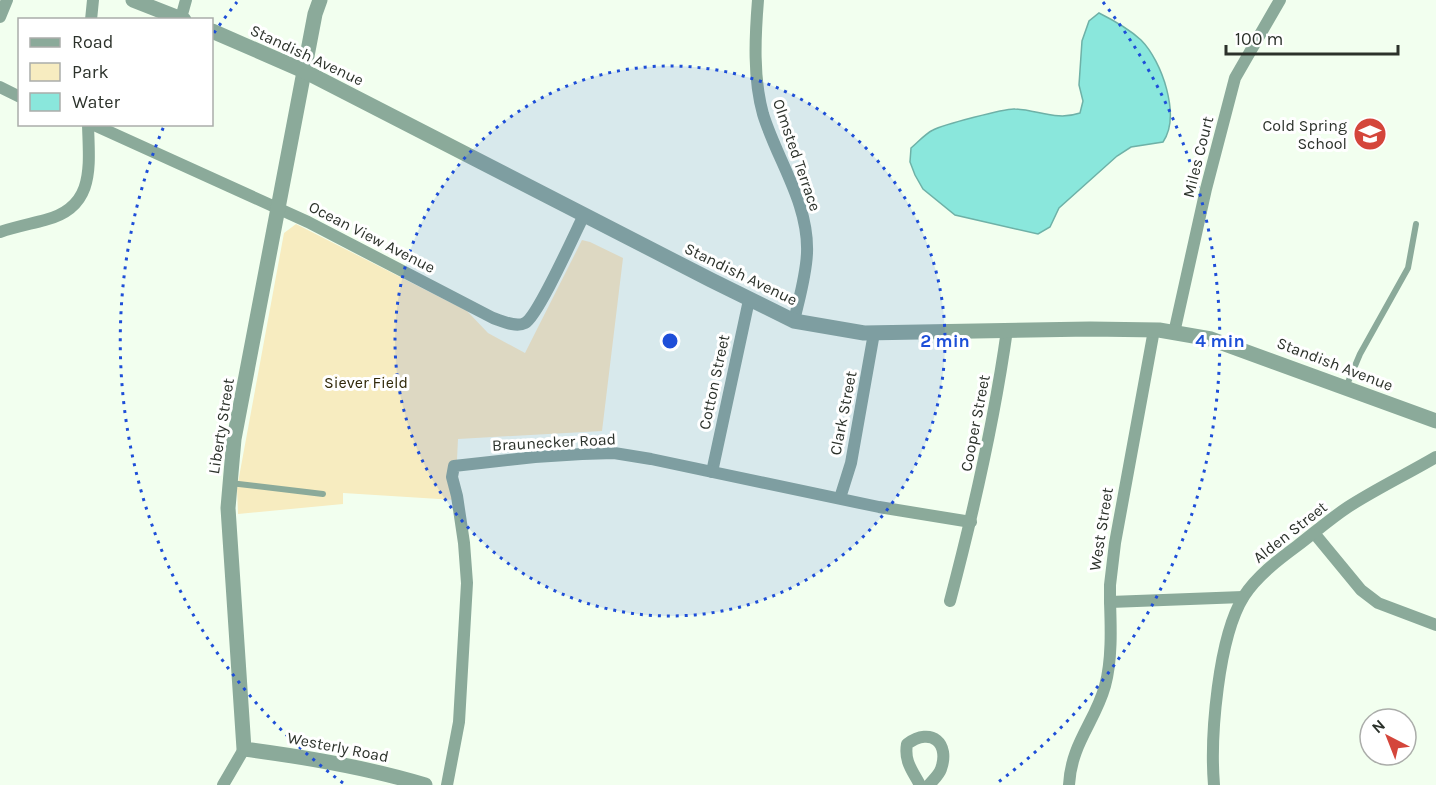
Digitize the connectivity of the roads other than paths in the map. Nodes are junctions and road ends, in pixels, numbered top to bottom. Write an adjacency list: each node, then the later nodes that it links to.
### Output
1 (7, 0): 8 (street)
2 (93, 0): 9 (street)
3 (133, 0): 10 (street)
4 (186, 0): 11 (street)
5 (320, 0): 13 (street, Liberty Street)
6 (758, 0): 23 (street, Olmsted Terrace)
7 (1280, 0): 27 (street, Miles Court)
8 (0, 17)
9 (91, 18)
10 (179, 18)
11 (182, 18)
12 (213, 31): 13 (street, Standish Avenue)
13 (304, 71): 18 (street, Liberty Street); 19 (street, Standish Avenue)
14 (0, 87): 15 (street)
15 (18, 96)
16 (90, 126): 21 (street)
17 (94, 126): 18 (street, Ocean View Avenue)
18 (277, 209): 19 (street, Ocean View Avenue); 32 (street, Liberty Street)
19 (584, 215): 22 (street, Standish Avenue)
20 (1416, 224): 28 (lane)
21 (0, 232)
22 (749, 300): 23 (street, Standish Avenue); 31 (street, Cotton Street)
23 (794, 321): 26 (street, Standish Avenue)
24 (1007, 330): 25 (street, Standish Avenue); 26 (street, Standish Avenue); 35 (street, Cooper Street)
25 (1154, 330): 27 (street, Standish Avenue); 39 (street, West Street)
26 (874, 333): 34 (street, Clark Street)
27 (1174, 333): 28 (street, Standish Avenue)
28 (1345, 387): 29 (street, Standish Avenue)
29 (1436, 421)
30 (1436, 457): 36 (street, Alden Street)
31 (712, 472): 34 (street, Braunecker Road); 44 (street, Braunecker Road)
32 (230, 483): 33 (lane); 41 (street, Liberty Street)
33 (322, 494)
34 (840, 498): 35 (street, Braunecker Road)
35 (971, 522): 38 (street, Cooper Street)
36 (1314, 532): 37 (street, Alden Street); 40 (street)
37 (1243, 597): 39 (street); 48 (street, Alden Street)
38 (950, 601)
39 (1110, 602): 47 (street, West Street)
40 (1436, 626)
41 (244, 749): 42 (street); 43 (street, Westerly Road)
42 (223, 785)
43 (425, 785)
44 (447, 785)
45 (920, 785): 46 (street)
46 (930, 785)
47 (1069, 785)
48 (1214, 785)

